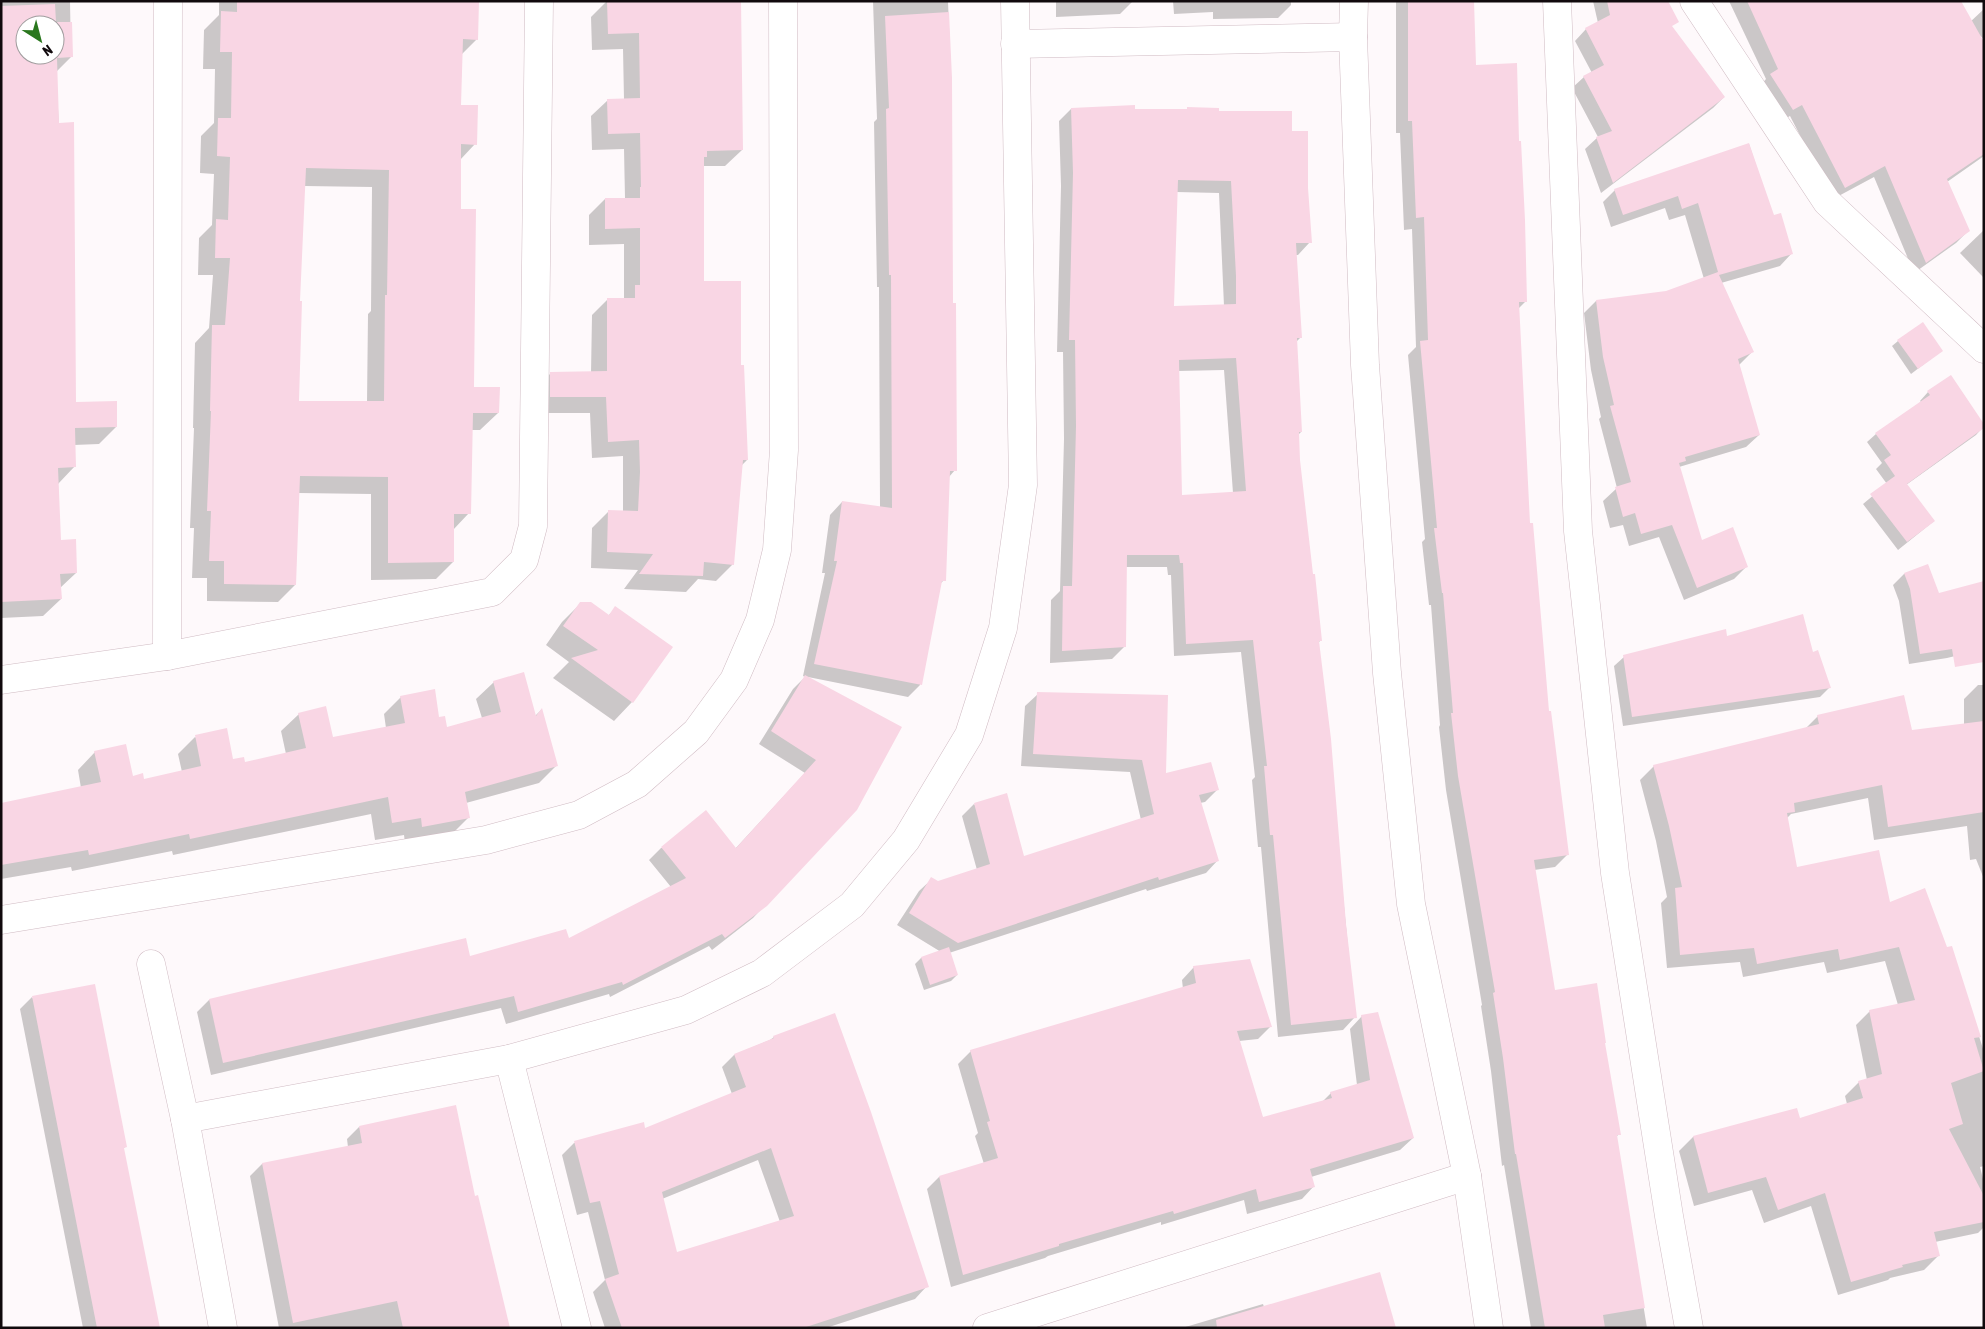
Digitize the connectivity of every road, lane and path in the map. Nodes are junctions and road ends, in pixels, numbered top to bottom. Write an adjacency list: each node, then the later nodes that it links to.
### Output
1 (168, 1): 11 (street)
2 (539, 1): 11 (street)
3 (783, 1): 13 (street)
4 (1015, 1): 9 (street)
5 (1354, 1): 8 (street)
6 (1557, 1): 22 (street)
7 (1694, 1): 10 (street)
8 (1354, 37): 9 (street); 17 (street)
9 (1015, 44): 15 (street)
10 (1984, 349)
11 (167, 656): 12 (street)
12 (1, 680)
13 (1, 920)
14 (151, 964): 16 (street)
15 (510, 1059): 16 (street); 19 (street)
16 (186, 1119): 18 (street)
17 (1467, 1176): 20 (street); 21 (street)
18 (224, 1328)
19 (577, 1328)
20 (987, 1328)
21 (1489, 1328)
22 (1689, 1328)

